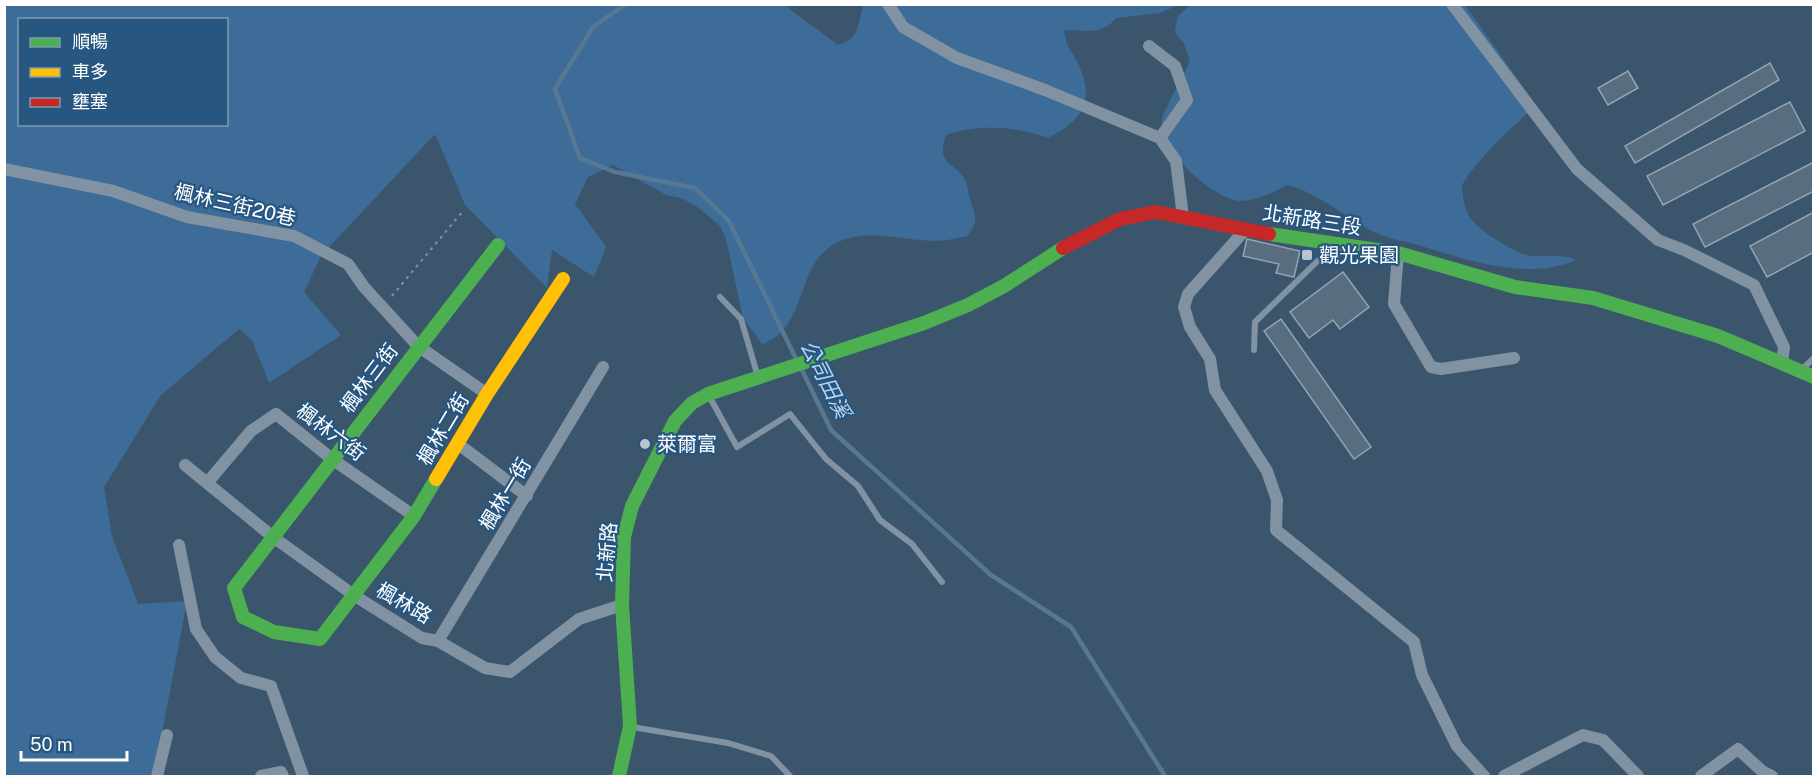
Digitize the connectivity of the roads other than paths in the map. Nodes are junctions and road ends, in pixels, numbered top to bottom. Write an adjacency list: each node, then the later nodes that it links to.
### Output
1 (888, 4): 4 (street)
2 (1452, 4): 17 (street)
3 (1149, 46): 4 (street)
4 (1160, 138): 6 (street)
5 (4, 169): 13 (street, 楓林三街20巷)
6 (1184, 217): 7 (main road, 北新路三段); 19 (main road, 北新路三段)
7 (1246, 229): 8 (main road, 北新路三段); 45 (street)
8 (1336, 244): 10 (main road, 北新路三段); 14 (lane)
9 (498, 245): 13 (main road, 楓林三街)
10 (1398, 253): 15 (street); 17 (main road, 北新路三段)
11 (563, 279): 23 (main road, 楓林二街)
12 (720, 297): 22 (lane)
13 (418, 346): 23 (street, 楓林三街20巷); 26 (main road, 楓林三街)
14 (1254, 350)
15 (1514, 358)
16 (1814, 358): 20 (lane)
17 (1782, 364): 20 (main road, 北新路三段)
18 (603, 367): 29 (street, 楓林一街)
19 (778, 370): 22 (main road, 北新路)
20 (1800, 371): 21 (main road, 北新路三段)
21 (1814, 377)
22 (758, 378): 24 (main road, 北新路)
23 (487, 394): 25 (main road, 楓林二街)
24 (708, 394): 33 (lane); 35 (main road, 北新路)
25 (458, 443): 29 (street); 30 (main road, 楓林二街)
26 (332, 459): 28 (street, 楓林六街); 30 (street, 楓林六街); 31 (main road, 楓林三街)
27 (185, 465): 28 (street, 楓林路)
28 (207, 483): 31 (street, 楓林路)
29 (527, 496): 36 (street, 楓林一街)
30 (414, 516): 34 (main road, 楓林二街)
31 (273, 537): 34 (street, 楓林路); 34 (main road, 楓林三街)
32 (179, 545): 42 (street)
33 (942, 582)
34 (355, 596): 36 (street, 楓林路)
35 (621, 605): 36 (street, 楓林路); 37 (main road, 北新路)
36 (438, 641)
37 (630, 726): 43 (main road, 北新路); 44 (lane)
38 (167, 735): 39 (street)
39 (157, 777)
40 (261, 777): 41 (street)
41 (283, 777)
42 (303, 777)
43 (619, 777)
44 (790, 777)
45 (1484, 777)
46 (1504, 777): 47 (street)
47 (1638, 777)
48 (1701, 777): 49 (street)
49 (1772, 777)

